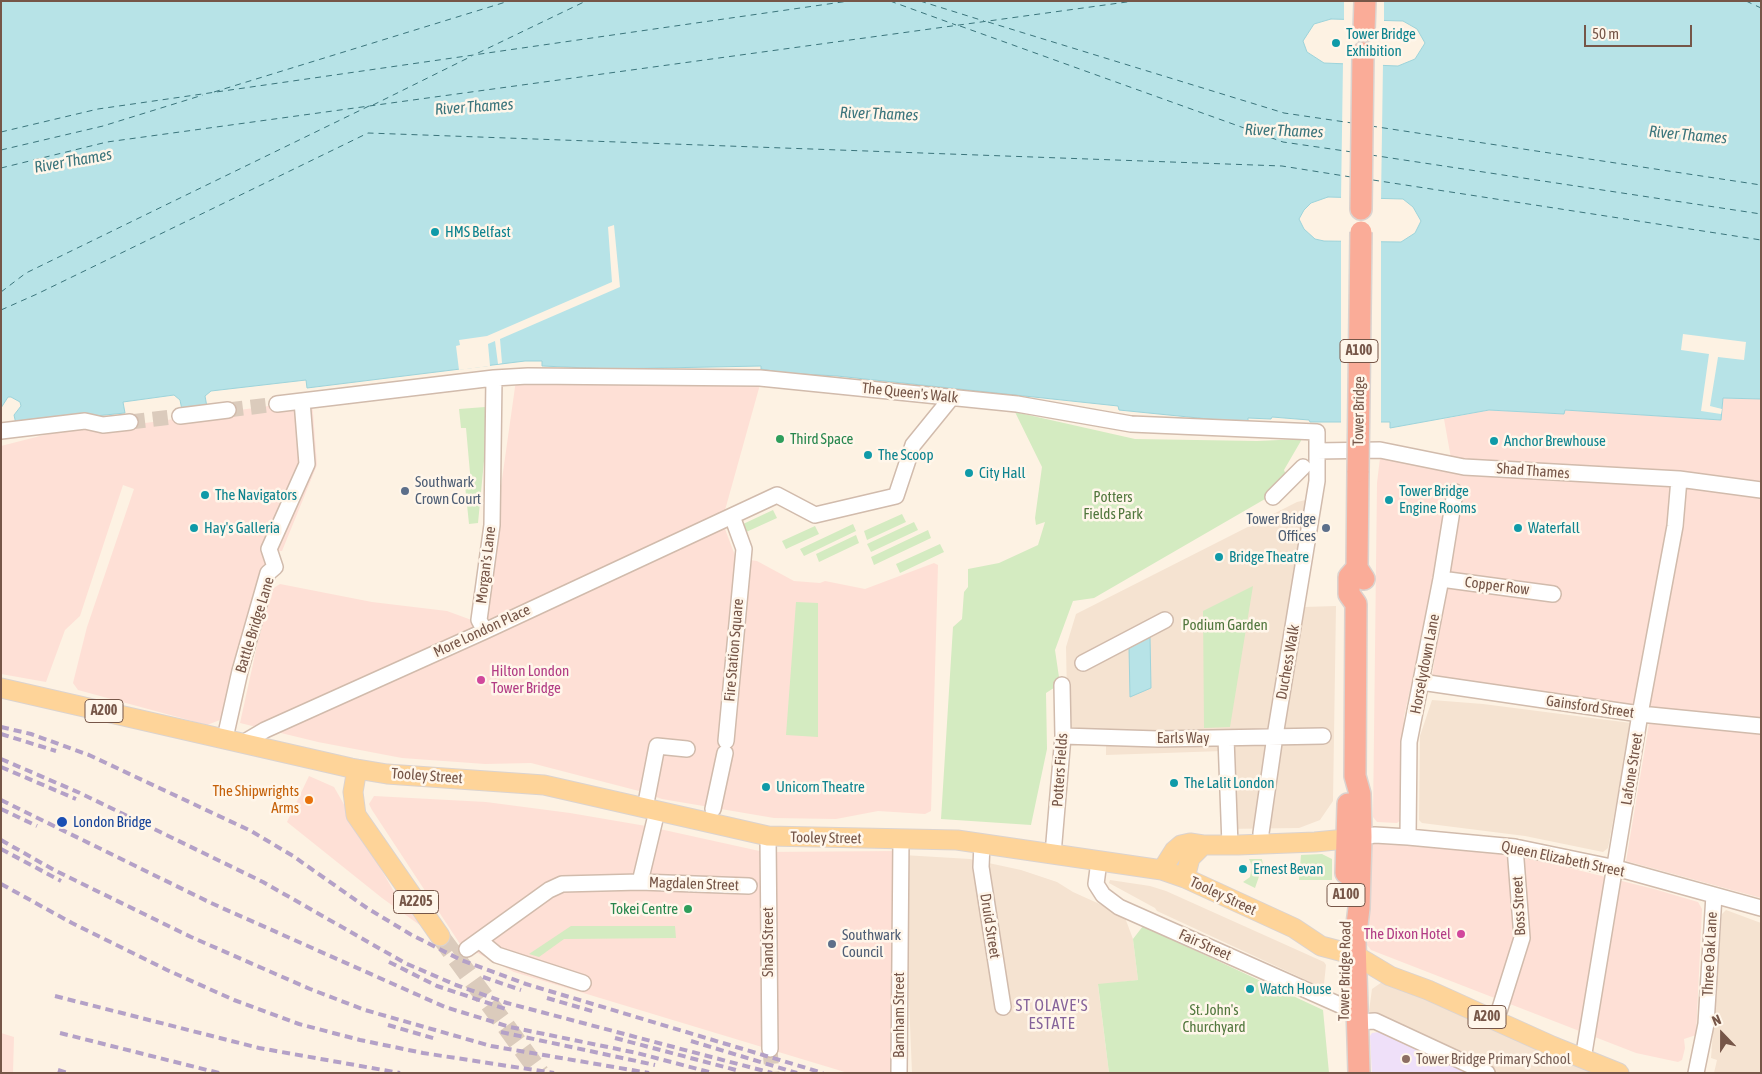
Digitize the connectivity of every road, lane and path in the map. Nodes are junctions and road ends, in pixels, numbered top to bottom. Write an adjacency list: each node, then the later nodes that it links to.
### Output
1 (1365, 1): 2 (highway)
2 (1364, 31)
3 (1363, 53): 4 (highway)
4 (1361, 209)
5 (1361, 232): 16 (highway, Tower Bridge / A100, bridge)
6 (494, 378): 7 (street, The Queen's Walk); 8 (street, The Queen's Walk); 26 (street, Morgan's Lane)
7 (952, 397): 14 (street, The Queen's Walk); 22 (street, More London Place)
8 (302, 401): 9 (street, The Queen's Walk); 36 (street, Battle Bridge Lane)
9 (278, 404)
10 (228, 410): 11 (street)
11 (180, 416)
12 (130, 422): 13 (street)
13 (1, 431)
14 (1317, 445): 17 (street, Duchess Walk); 18 (street, Shad Thames)
15 (1284, 470): 17 (street)
16 (1358, 471): 46 (highway, Tower Bridge Road / A100)
17 (1312, 472): 21 (street); 34 (street, Duchess Walk)
18 (1680, 479): 19 (street, Shad Thames); 31 (street, Lafone Street)
19 (1761, 490)
20 (1455, 492): 23 (street, Horselydown Lane)
21 (1273, 497)
22 (727, 519): 26 (street, More London Place); 41 (street, Fire Station Square)
23 (1441, 579): 24 (street, Copper Row); 28 (street, Horselydown Lane)
24 (1553, 594)
25 (1165, 620): 27 (street)
26 (485, 631): 38 (street, More London Place)
27 (1083, 662)
28 (1421, 682): 31 (street, Gainsford Street); 44 (street, Horselydown Lane)
29 (1062, 685): 33 (street, Potters Fields)
30 (1, 688): 36 (main road, Tooley Street / A200)
31 (1640, 714): 32 (street, Gainsford Street); 54 (street, Lafone Street)
32 (1761, 726)
33 (1063, 736): 37 (street, Earls Way); 52 (street, Potters Fields)
34 (1275, 736): 35 (street); 37 (street); 48 (street, Duchess Walk)
35 (1323, 736)
36 (225, 738): 38 (main road, Tooley Street / A200)
37 (1226, 738): 50 (street, Earls Way)
38 (243, 743): 40 (main road, Tooley Street / A200)
39 (687, 749): 42 (street, Magdalen Street)
40 (357, 769): 42 (main road, Tooley Street / A200); 61 (main road, A2205)
41 (713, 809)
42 (651, 810): 43 (main road, Tooley Street / A200); 57 (street, Magdalen Street)
43 (768, 836): 45 (main road, Tooley Street / A200); 70 (street, Shand Street)
44 (1408, 837): 46 (street, Queen Elizabeth Street); 51 (street, Queen Elizabeth Street)
45 (901, 838): 47 (main road, Tooley Street / A200); 72 (street, Barnham Street)
46 (1354, 838): 48 (main road); 64 (highway, Tower Bridge Road / A100)
47 (982, 843): 52 (main road, Tooley Street / A200); 67 (street, Druid Street)
48 (1262, 844): 50 (main road)
49 (1203, 845): 50 (main road); 55 (main road); 56 (main road)
50 (1230, 845)
51 (1515, 847): 54 (street, Queen Elizabeth Street); 69 (street, Boss Street)
52 (1053, 854): 53 (main road, Tooley Street / A200)
53 (1099, 861): 55 (main road, Tooley Street / A200); 66 (street, Fair Street)
54 (1616, 868): 59 (street, Queen Elizabeth Street); 71 (street, Lafone Street)
55 (1162, 870): 56 (main road, Tooley Street / A200)
56 (1185, 878): 64 (main road, Tooley Street / A200)
57 (640, 882): 58 (street, Magdalen Street); 62 (street, Magdalen Street)
58 (749, 886)
59 (1714, 895): 60 (street, Queen Elizabeth Street); 77 (street, Three Oak Lane)
60 (1761, 908)
61 (440, 936)
62 (480, 941): 63 (street, Magdalen Street); 65 (street)
63 (467, 950)
64 (1349, 953): 66 (highway, Tower Bridge Road / A100); 68 (highway, Tower Bridge Road / A100); 69 (main road, Tooley Street / A200)
65 (583, 983)
66 (1342, 1006): 73 (highway, Tower Bridge Road / A100)
67 (1003, 1007)
68 (1366, 1021): 74 (highway, Tower Bridge Road / A100); 75 (street)
69 (1496, 1021): 71 (main road, Tooley Street / A200)
70 (770, 1049)
71 (1583, 1059): 76 (main road, Tooley Street / A200)
72 (899, 1073)
73 (1347, 1073)
74 (1359, 1073)
75 (1488, 1073)
76 (1618, 1073)
77 (1696, 1073)

